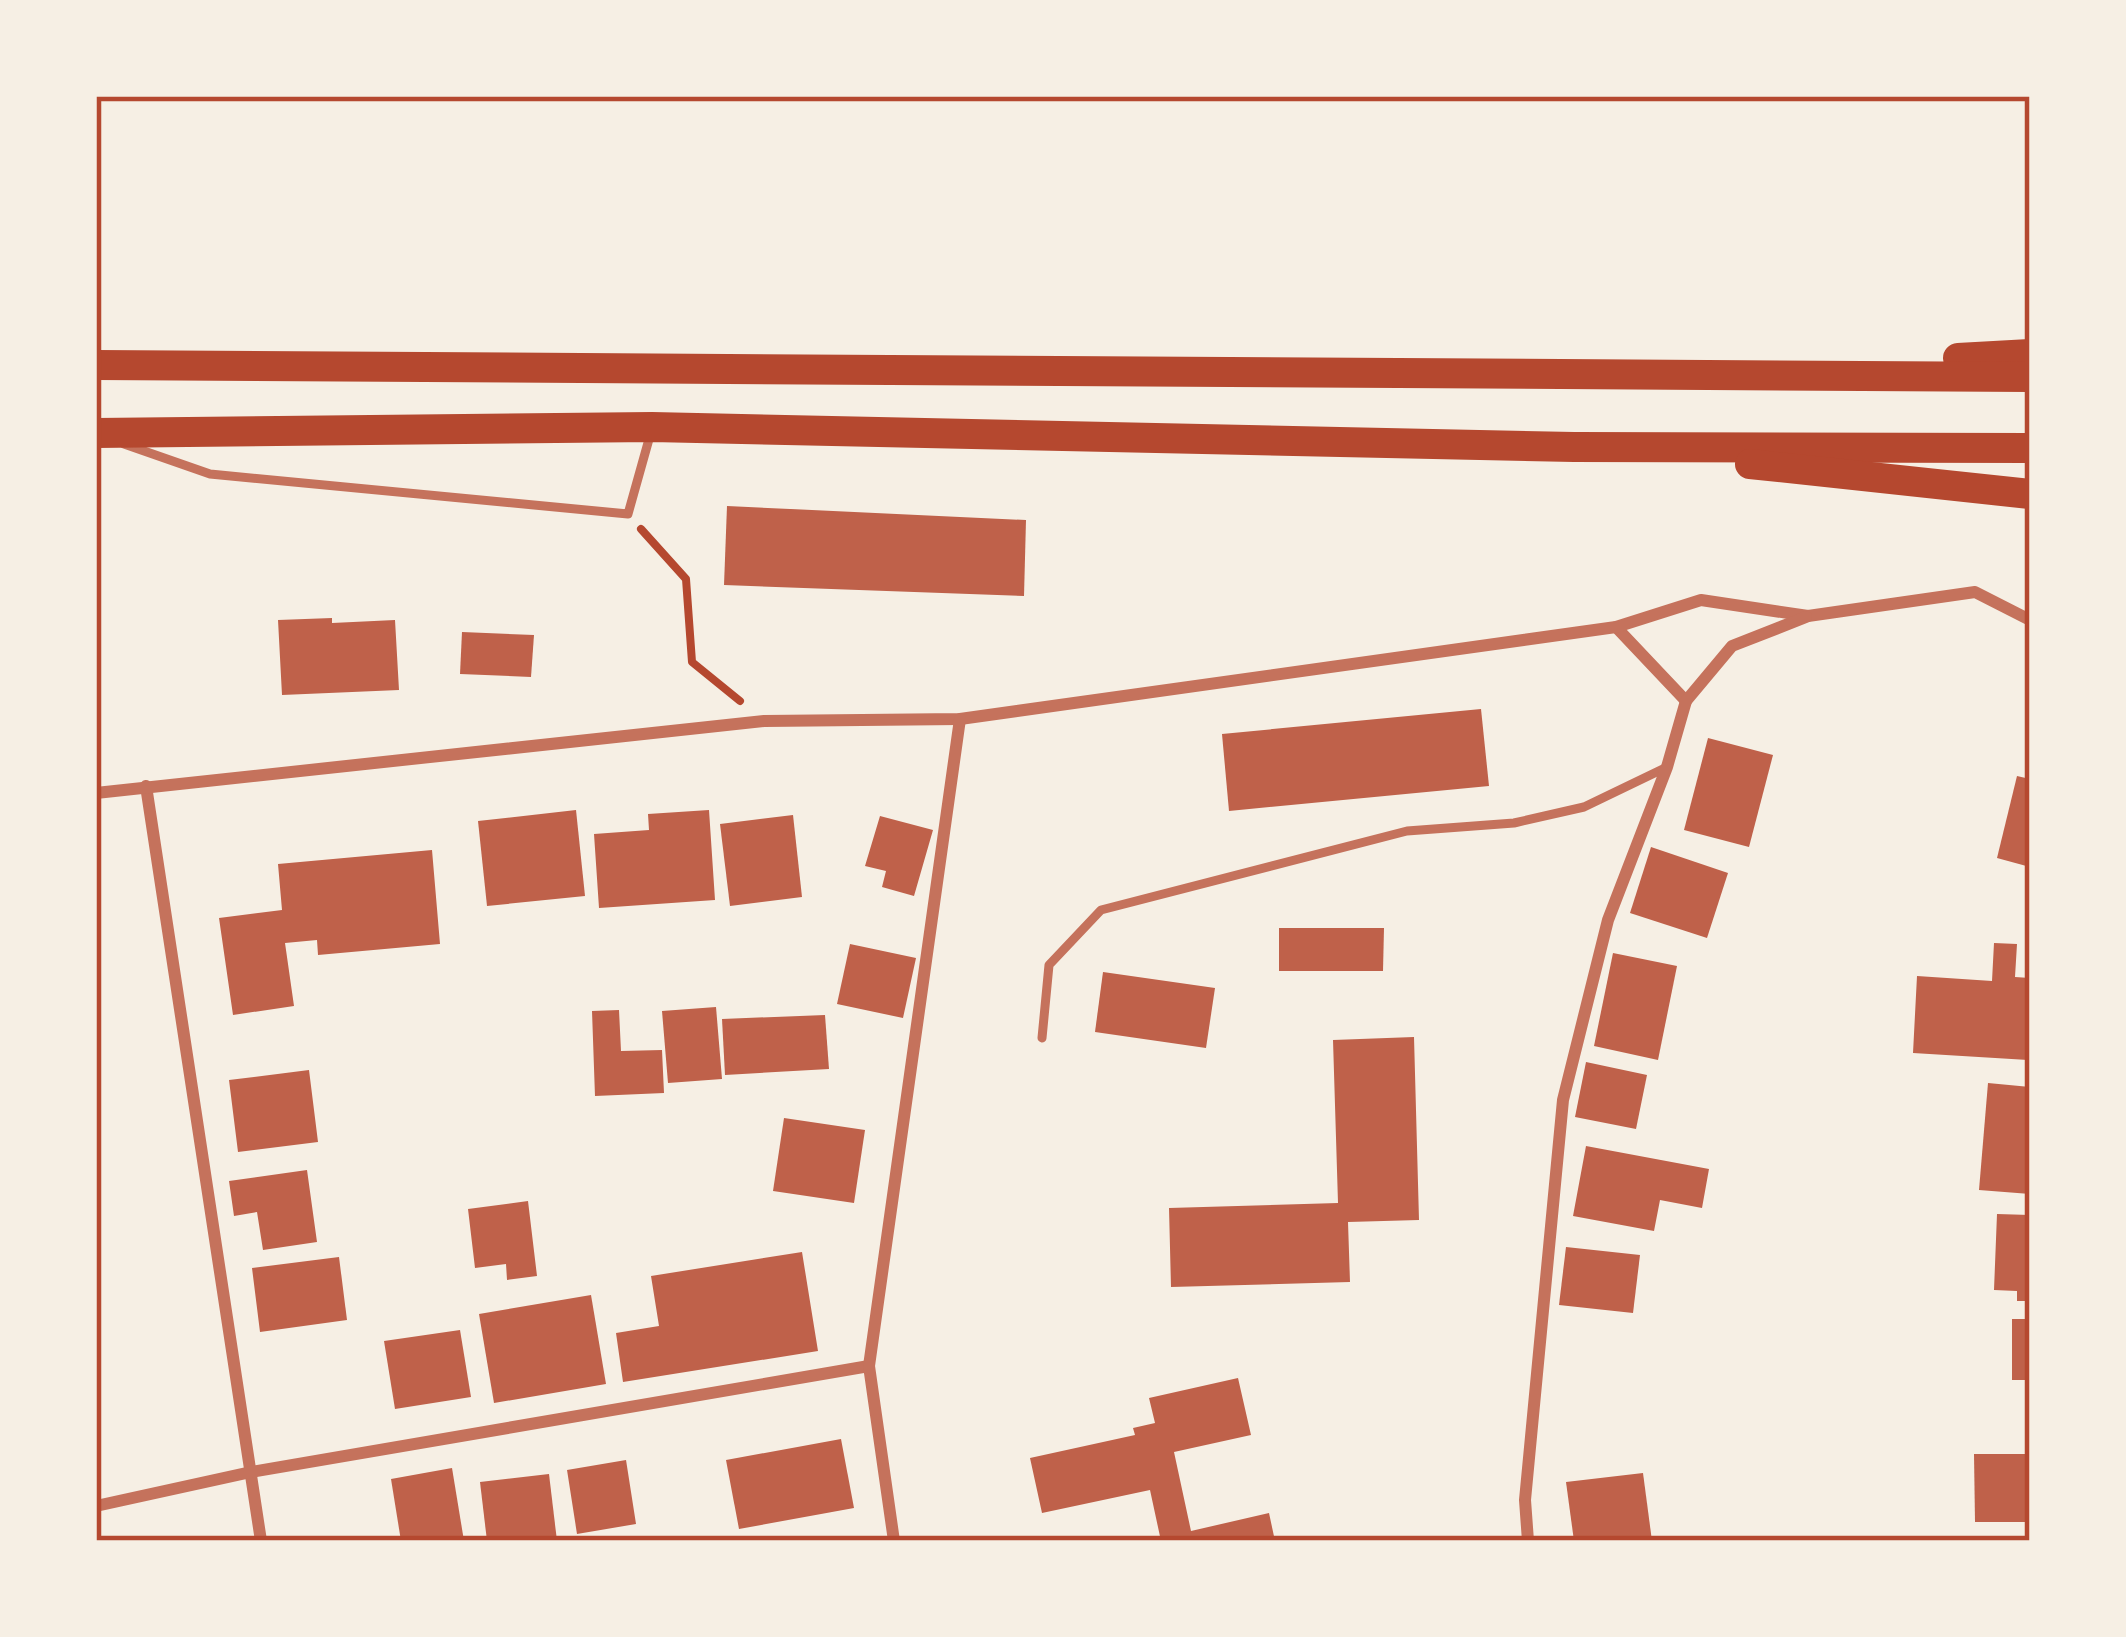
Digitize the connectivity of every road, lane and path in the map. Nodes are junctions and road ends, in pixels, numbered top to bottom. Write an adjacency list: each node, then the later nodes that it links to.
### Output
1 (2030, 354): 3 (main road)
2 (96, 365): 3 (main road)
3 (1573, 376): 4 (main road)
4 (2030, 377)
5 (652, 427): 6 (main road); 7 (main road); 10 (lane)
6 (96, 434): 10 (lane)
7 (1574, 447): 8 (main road); 9 (main road)
8 (2030, 448)
9 (2030, 494)
10 (628, 514): 16 (path)
11 (1808, 616): 12 (street); 13 (street); 14 (street)
12 (2030, 620)
13 (1616, 627): 14 (street); 15 (street)
14 (1686, 701): 17 (street)
15 (960, 719): 16 (street); 21 (street)
16 (764, 721): 18 (street)
17 (1667, 767): 20 (lane); 26 (street)
18 (146, 786): 19 (street); 22 (street)
19 (96, 793)
20 (1042, 1038)
21 (869, 1366): 22 (street); 25 (street)
22 (251, 1472): 23 (street); 24 (street)
23 (96, 1505)
24 (261, 1541)
25 (894, 1541)
26 (1528, 1541)

